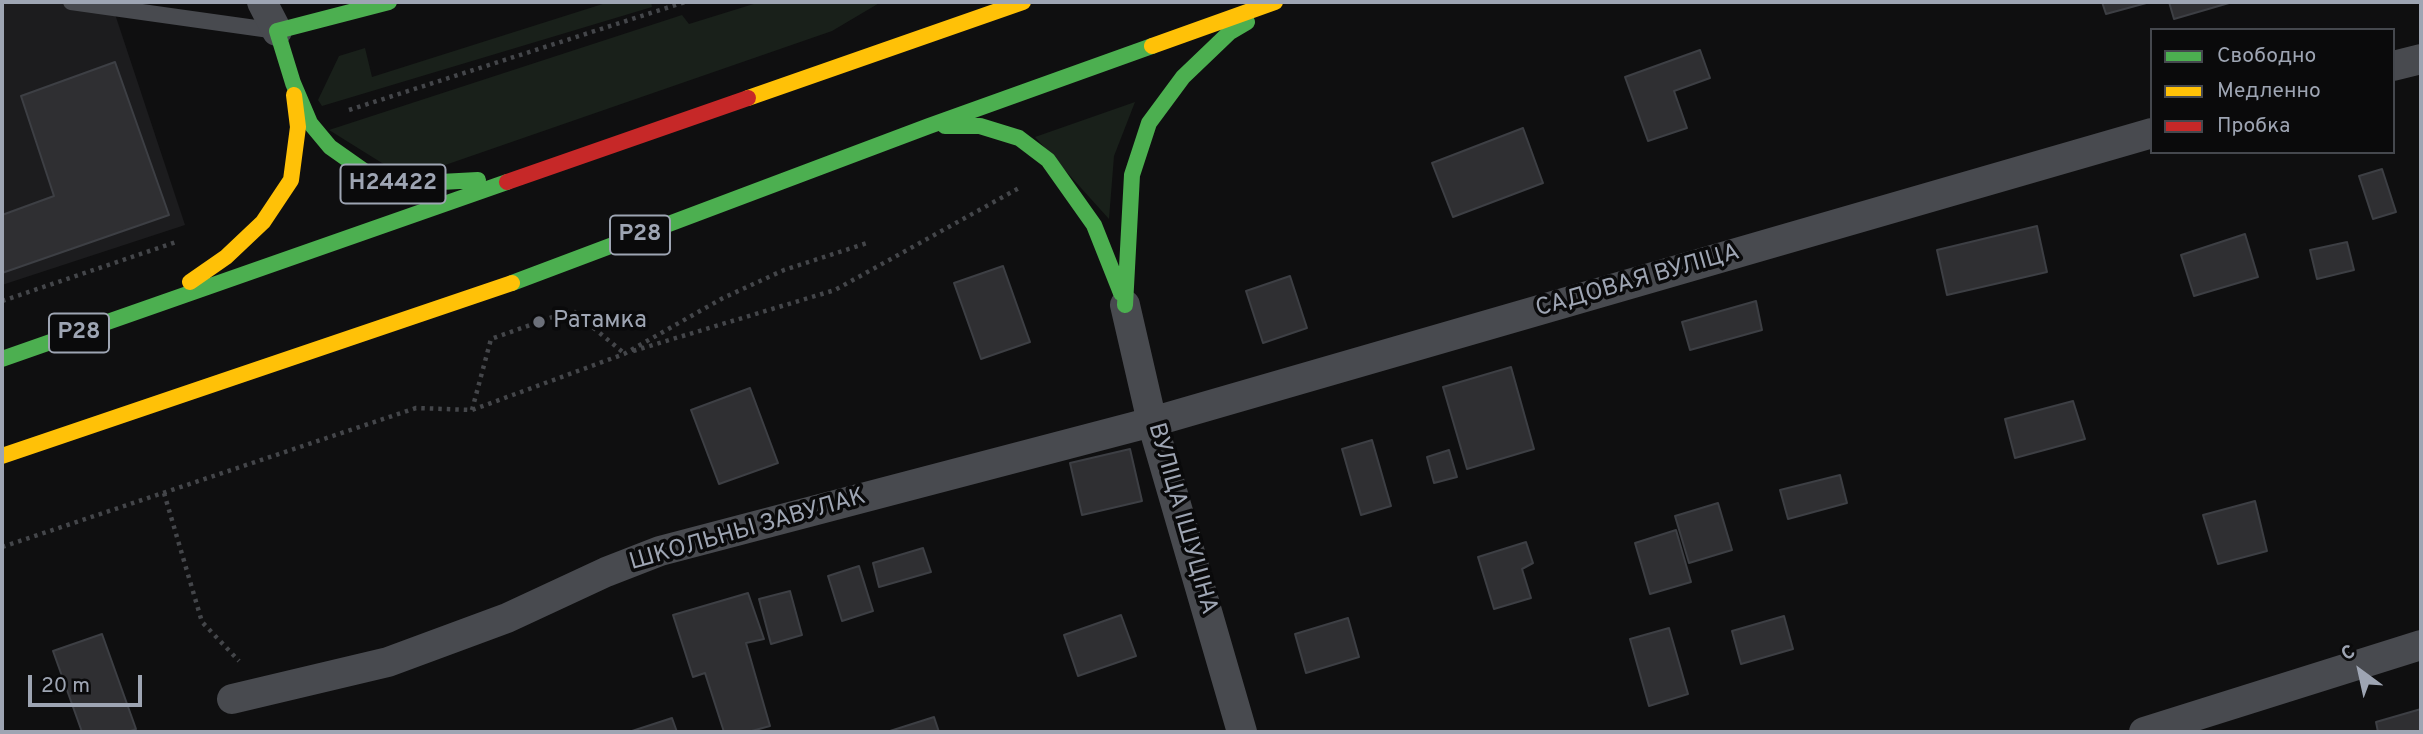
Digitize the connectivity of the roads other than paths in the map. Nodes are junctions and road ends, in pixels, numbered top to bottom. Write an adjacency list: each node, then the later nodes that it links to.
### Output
1 (71, 2): 7 (lane)
2 (262, 2): 7 (street)
3 (389, 2): 7 (main road)
4 (1023, 2): 13 (main road, Р28)
5 (1275, 2): 11 (main road, Р28)
6 (1281, 2): 14 (main road)
7 (277, 31): 10 (main road, Н24422)
8 (2421, 59): 9 (street)
9 (2395, 66)
10 (293, 83): 13 (main road, Н24422); 15 (main road, Н24422)
11 (929, 126): 14 (main road); 18 (main road, Р28)
12 (2138, 137): 17 (street, САДОВАЯ ВУЛІЦА)
13 (542, 169): 15 (main road, Р28)
14 (1125, 305): 17 (street, ВУЛІЦА ІШУЦІНА)
15 (156, 307): 16 (main road, Р28)
16 (2, 359)
17 (1152, 422): 20 (street, ШКОЛЬНЫ ЗАВУЛАК); 22 (street, ВУЛІЦА ІШУЦІНА)
18 (2, 456)
19 (2421, 645): 21 (street)
20 (232, 699)
21 (2158, 730)
22 (1242, 732)

